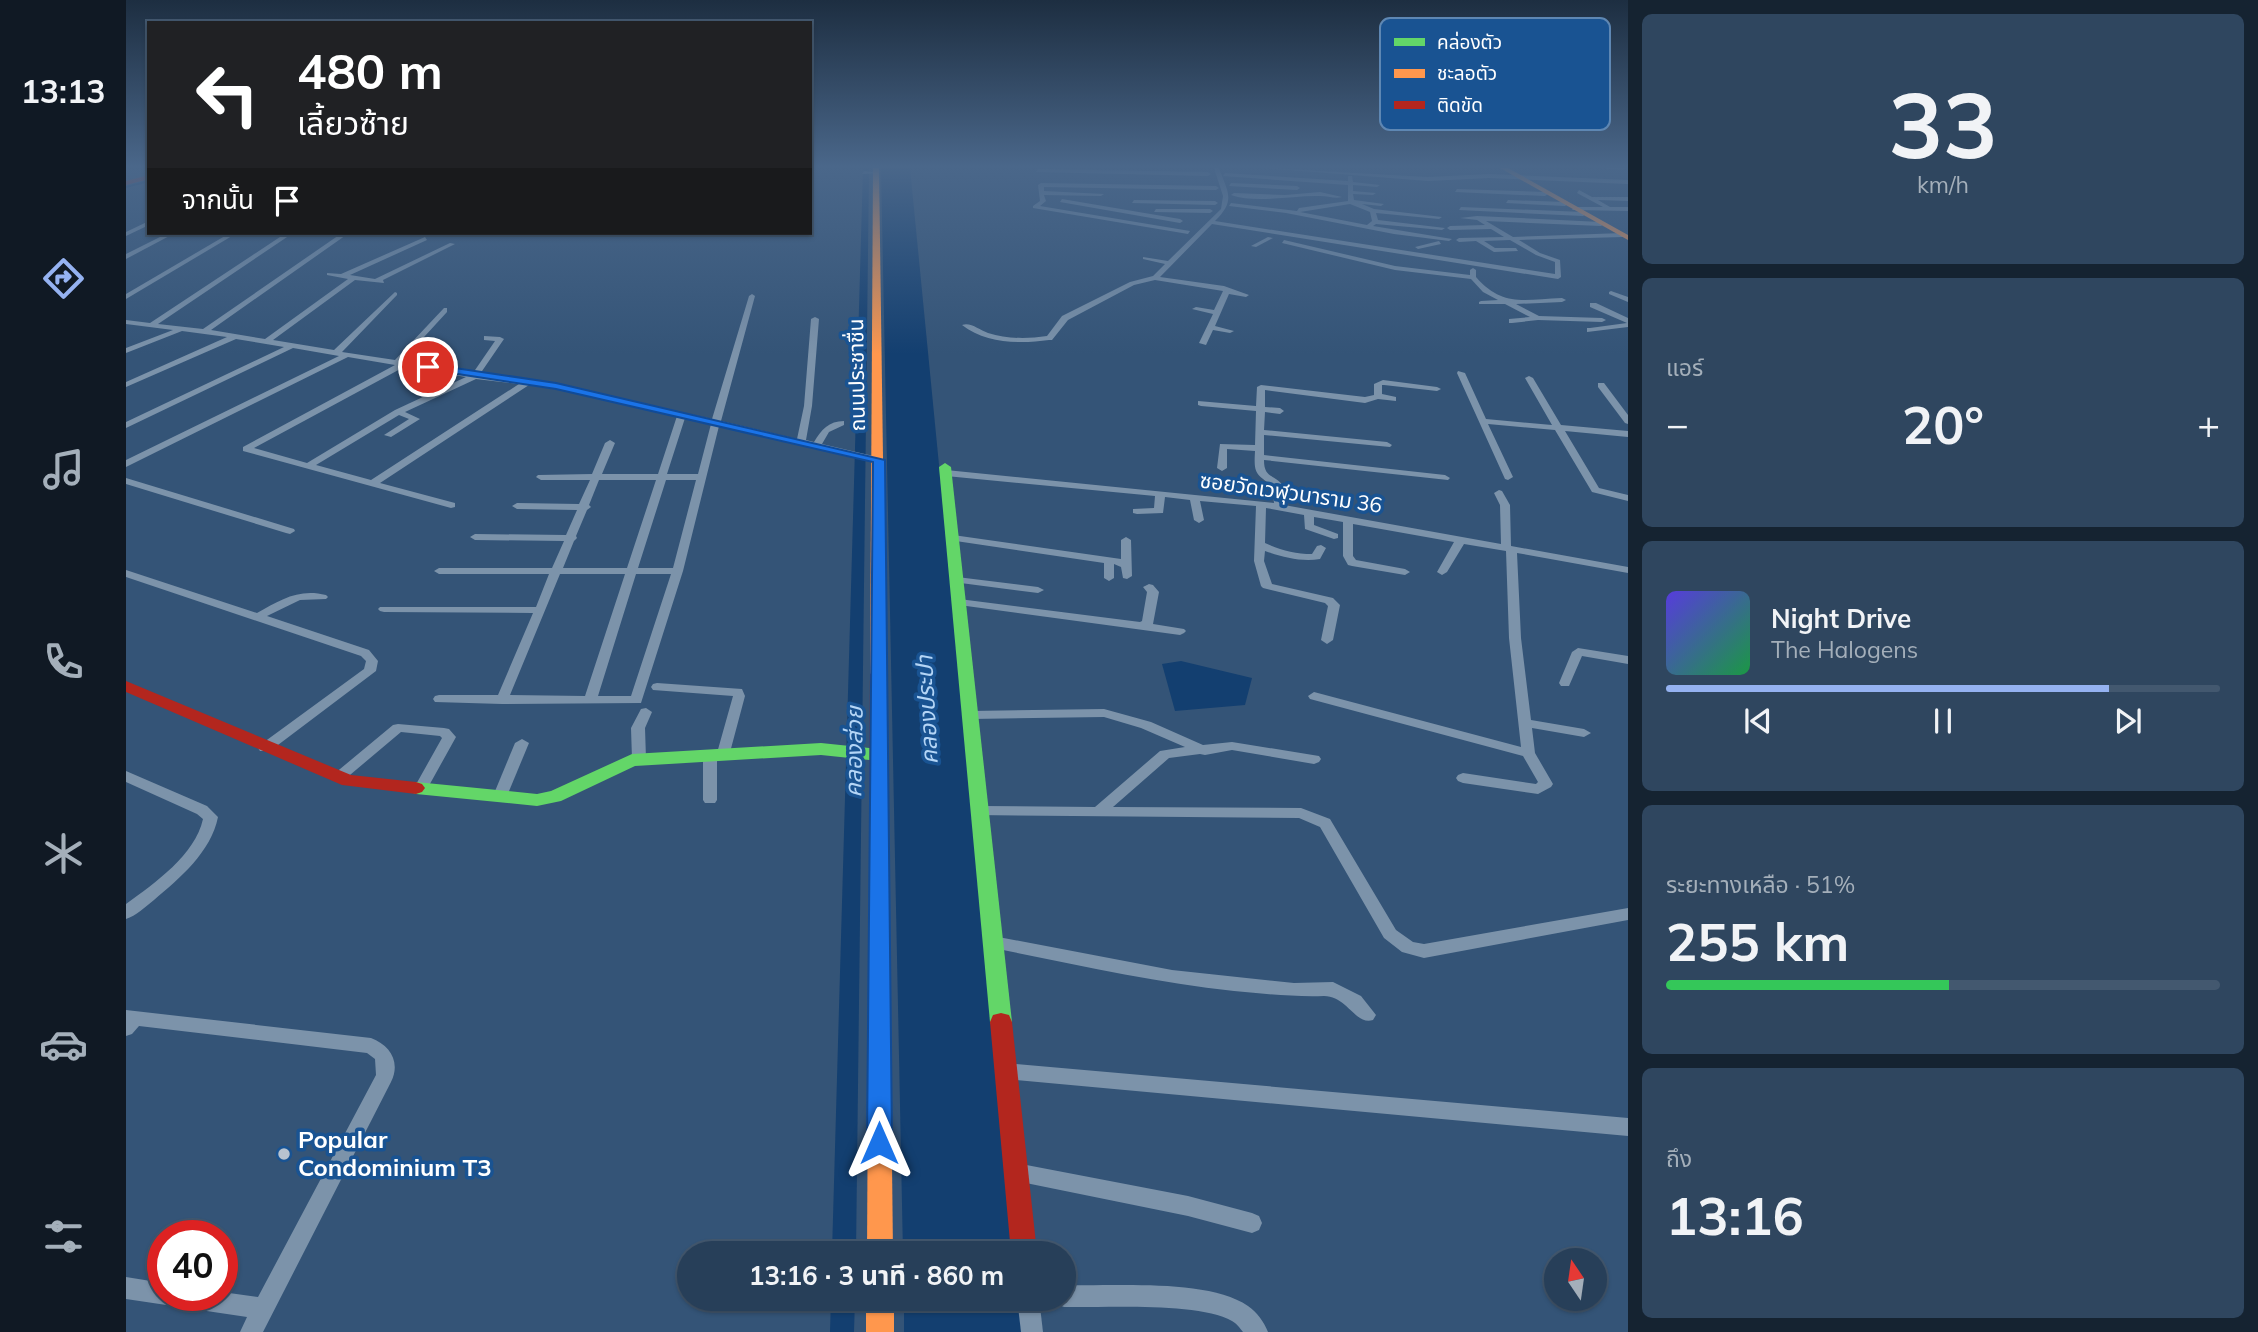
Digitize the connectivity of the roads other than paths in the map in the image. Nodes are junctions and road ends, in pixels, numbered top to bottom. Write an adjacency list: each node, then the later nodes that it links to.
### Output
1 (873, 230): 119 (main road, ถนนประชาชื่น)
2 (1177, 230): 11 (street)
3 (1203, 230): 44 (street)
4 (1236, 230): 20 (street)
5 (1250, 230): 22 (street)
6 (1385, 230): 12 (street)
7 (1498, 230): 22 (street)
8 (1536, 230): 19 (street)
9 (1575, 230): 17 (street)
10 (1618, 231): 17 (street)
11 (1188, 232)
12 (1391, 233): 18 (street); 21 (street)
13 (168, 235): 39 (street)
14 (231, 235): 60 (street)
15 (287, 235): 73 (street)
16 (343, 235): 78 (street)
17 (1585, 236): 19 (street); 30 (street)
18 (1375, 237)
19 (1548, 237): 22 (street); 29 (street)
20 (1270, 238): 28 (street); 31 (street)
21 (1433, 238): 24 (street); 33 (street)
22 (1511, 238): 25 (street)
23 (425, 239): 27 (street)
24 (1449, 239)
25 (1476, 239): 26 (street); 35 (street)
26 (1459, 240)
27 (417, 242): 48 (street); 52 (street)
28 (1299, 243): 36 (street); 37 (street)
29 (1564, 245)
30 (1602, 245)
31 (1254, 246)
32 (1333, 246): 36 (street)
33 (1418, 247)
34 (1368, 250): 42 (street)
35 (1516, 250)
36 (1328, 253): 41 (street); 42 (street)
37 (1283, 254)
38 (1399, 256): 45 (street)
39 (126, 257)
40 (1145, 258): 44 (street)
41 (1317, 260)
42 (1360, 260): 45 (street)
43 (1438, 262): 46 (street)
44 (1168, 263): 50 (street)
45 (1395, 268): 46 (street)
46 (1435, 273): 51 (street)
47 (328, 274): 48 (street)
48 (342, 276): 49 (street)
49 (353, 278): 52 (street); 82 (street)
50 (1155, 278): 55 (street); 74 (street)
51 (1473, 278): 53 (street); 63 (street)
52 (376, 281): 54 (street)
53 (1554, 281)
54 (386, 283)
55 (1227, 291): 58 (street); 75 (street)
56 (1611, 293): 62 (street)
57 (395, 294): 86 (street)
58 (1246, 295)
59 (752, 296): 107 (street)
60 (126, 297)
61 (1562, 300): 63 (street)
62 (1628, 300)
63 (1505, 301): 64 (street); 67 (street)
64 (1481, 303)
65 (1593, 305): 72 (street)
66 (444, 310): 88 (street)
67 (1538, 318): 69 (street); 70 (street)
68 (815, 319): 114 (street)
69 (1602, 320)
70 (1512, 321)
71 (126, 322): 73 (street)
72 (1628, 323): 77 (street)
73 (150, 325): 76 (street)
74 (966, 325)
75 (1210, 327): 79 (street); 83 (street)
76 (182, 328): 78 (street); 85 (street)
77 (1590, 330)
78 (204, 331): 80 (street)
79 (1230, 331)
80 (237, 336): 82 (street); 94 (street)
81 (487, 338): 90 (street)
82 (267, 341): 84 (street)
83 (1203, 343)
84 (295, 345): 86 (street); 109 (street)
85 (126, 351)
86 (337, 352): 87 (street)
87 (349, 354): 88 (street); 120 (street)
88 (401, 362): 90 (street); 121 (street)
89 (1461, 373): 105 (street)
90 (475, 376): 92 (street); 103 (street)
91 (1529, 378): 110 (street)
92 (528, 382): 104 (street); 131 (street)
93 (1601, 384): 106 (street)
94 (126, 385)
95 (1437, 389): 97 (street)
96 (1319, 393): 97 (street); 100 (street); 101 (street)
97 (1378, 396): 98 (street)
98 (1393, 398)
99 (1201, 403): 101 (street)
100 (1320, 405)
101 (1259, 409): 102 (street); 111 (street)
102 (1280, 411)
103 (398, 412): 113 (street); 121 (street)
104 (682, 414): 107 (street); 126 (street)
105 (1483, 421): 110 (street); 128 (street)
106 (1628, 421)
107 (716, 422): 114 (street); 127 (street)
108 (841, 423): 116 (street)
109 (126, 425)
110 (1557, 428): 112 (street); 135 (street)
111 (1259, 432): 117 (street); 118 (street)
112 (1628, 434)
113 (388, 435)
114 (801, 442): 116 (street)
115 (610, 443): 125 (street)
116 (817, 445): 119 (street)
117 (1387, 445)
118 (1259, 453): 122 (street); 129 (street); 140 (street)
119 (879, 457): 194 (main road, ถนนประชาชื่น)
120 (126, 464)
121 (308, 466): 131 (street)
122 (1223, 468)
123 (945, 470): 133 (street, ซอยวัดเวฬุวนาราม 36); 149 (main road)
124 (541, 477): 125 (street)
125 (598, 477): 126 (street); 139 (street)
126 (662, 477): 127 (street); 159 (street)
127 (703, 477): 160 (street)
128 (1508, 477)
129 (1445, 478)
130 (126, 481): 145 (street)
131 (371, 484): 137 (street)
132 (1499, 493): 154 (street)
133 (1160, 494): 134 (street, ซอยวัดเวฬุวนาราม 36); 141 (street)
134 (1195, 498): 136 (street, ซอยวัดเวฬุวนาราม 36); 144 (street)
135 (1628, 498)
136 (1261, 504): 140 (street, ซอยวัดเวฬุวนาราม 36); 152 (street)
137 (451, 505)
138 (517, 506): 139 (street)
139 (586, 507): 148 (street)
140 (1279, 507): 142 (street, ซอยวัดเวฬุวนาราม 36)
141 (1137, 511)
142 (1309, 512): 143 (street, ซอยวัดเวฬุวนาราม 36); 146 (street)
143 (1348, 519): 150 (street, ซอยวัดเวฬุวนาราม 36); 162 (street)
144 (1199, 520)
145 (290, 531)
146 (1334, 536)
147 (475, 537): 148 (street)
148 (572, 538): 158 (street)
149 (953, 538): 155 (street); 166 (main road)
150 (1461, 539): 154 (street, ซอยวัดเวฬุวนาราม 36); 163 (street)
151 (1126, 540): 161 (street)
152 (1260, 545): 153 (street); 176 (street)
153 (1321, 548)
154 (1508, 549): 156 (street, ซอยวัดเวฬุวนาราม 36); 187 (street)
155 (1109, 561): 161 (street); 165 (street)
156 (1628, 570)
157 (439, 571): 158 (street)
158 (558, 571): 159 (street); 172 (street)
159 (632, 571): 160 (street); 184 (street)
160 (678, 571): 184 (street)
161 (1126, 571)
162 (1405, 572)
163 (1443, 572)
164 (126, 573): 173 (street)
165 (1109, 578)
166 (957, 580): 168 (street); 170 (main road)
167 (1149, 587): 174 (street)
168 (1038, 590)
169 (322, 597): 173 (street)
170 (960, 602): 174 (street); 186 (main road)
171 (384, 609): 172 (street)
172 (541, 610): 183 (street)
173 (258, 617): 190 (street)
174 (1142, 626): 175 (street)
175 (1180, 631)
176 (1327, 640)
177 (1628, 660): 178 (street)
178 (1565, 683)
179 (126, 686): 190 (main road)
180 (657, 687): 193 (street)
181 (1314, 696): 192 (street)
182 (439, 699): 183 (street)
183 (502, 700): 184 (street)
184 (590, 700)
185 (646, 712): 195 (street)
186 (971, 715): 191 (street); 203 (main road)
187 (1525, 723): 188 (street); 192 (street)
188 (1584, 733)
189 (522, 743): 201 (street)
190 (265, 748): 198 (main road)
191 (1203, 750): 196 (street); 204 (street)
192 (1528, 753): 199 (street)
193 (717, 754): 194 (main road); 195 (main road); 202 (street)
194 (879, 755): 214 (main road, ถนนประชาชื่น)
195 (639, 759): 201 (main road)
196 (1314, 759)
197 (126, 776): 205 (street)
198 (339, 777): 200 (main road); 200 (street)
199 (1463, 778)
200 (421, 788): 201 (main road)
201 (500, 796)
202 (710, 800)
203 (980, 811): 204 (street); 207 (main road)
204 (1098, 812): 206 (street)
205 (126, 913)
206 (1628, 914)
207 (993, 942): 208 (street); 210 (main road)
208 (1367, 1015)
209 (129, 1022): 220 (street)
210 (1005, 1072): 211 (street); 212 (main road)
211 (1628, 1127)
212 (1016, 1172): 213 (street); 215 (main road)
213 (1252, 1223)
214 (880, 1241)
215 (1023, 1241)
216 (126, 1288): 217 (street)
217 (147, 1291)
218 (1076, 1296): 226 (street)
219 (238, 1305): 220 (street)
220 (263, 1309): 223 (street)
221 (880, 1311): 224 (main road)
222 (1030, 1311): 225 (street)
223 (251, 1332)
224 (880, 1332)
225 (1032, 1332)
226 (1257, 1332)

